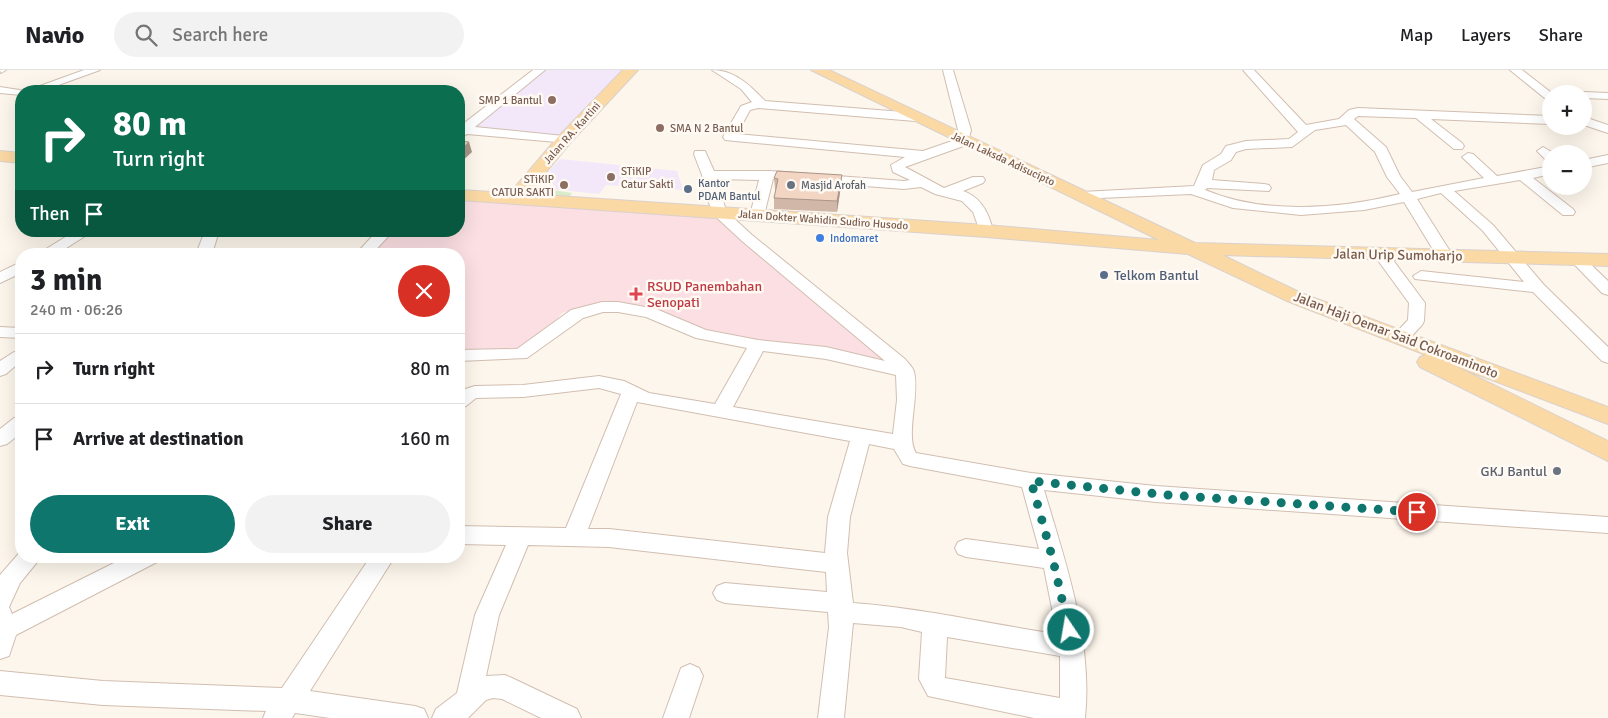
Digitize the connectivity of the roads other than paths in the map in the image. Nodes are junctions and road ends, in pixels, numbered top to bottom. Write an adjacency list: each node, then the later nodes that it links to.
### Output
1 (95, 70): 9 (street)
2 (540, 70): 21 (street)
3 (631, 70): 25 (main road, Jalan RA. Kartini)
4 (717, 70): 15 (street)
5 (818, 70): 17 (main road, Jalan Laksda Adisucipto)
6 (948, 70): 26 (street)
7 (1248, 70): 24 (street)
8 (1515, 70): 12 (street)
9 (50, 85)
10 (0, 90): 11 (street)
11 (15, 91)
12 (1542, 92)
13 (1592, 95): 14 (street)
14 (1608, 96)
15 (761, 104): 17 (street); 29 (street)
16 (1417, 113): 18 (street); 19 (street); 27 (street)
17 (915, 117): 26 (main road, Jalan Laksda Adisucipto)
18 (1346, 118): 24 (street); 50 (street)
19 (1542, 120)
20 (1592, 124): 22 (street)
21 (465, 129)
22 (1608, 129)
23 (465, 132): 25 (street)
24 (1304, 132): 44 (street)
25 (564, 140): 51 (main road, Jalan RA. Kartini)
26 (963, 140): 29 (street); 49 (main road, Jalan Laksda Adisucipto)
27 (1458, 146)
28 (700, 154): 38 (street)
29 (922, 155): 43 (street)
30 (0, 156): 31 (main road)
31 (15, 157)
32 (1468, 157): 42 (street)
33 (1608, 159): 34 (street)
34 (1592, 163)
35 (1592, 166): 37 (street)
36 (1542, 172): 40 (street)
37 (1608, 173)
38 (709, 175): 39 (street); 53 (street)
39 (767, 176): 43 (street); 54 (street)
40 (1523, 176): 42 (street); 52 (street)
41 (978, 180): 47 (street)
42 (1495, 181): 46 (street)
43 (926, 182): 47 (street)
44 (1200, 187): 45 (street); 49 (street); 50 (street)
45 (1264, 188)
46 (1444, 189): 50 (street); 66 (street)
47 (949, 192): 56 (street)
48 (465, 196): 51 (main road, Jalan Dokter Wahidin Sudiro Husodo)
49 (1082, 196): 55 (main road, Jalan Laksda Adisucipto)
50 (1408, 196): 65 (street)
51 (515, 200): 53 (main road, Jalan Dokter Wahidin Sudiro Husodo)
52 (1568, 212)
53 (720, 213): 54 (main road, Jalan Dokter Wahidin Sudiro Husodo); 86 (street)
54 (757, 215): 56 (main road, Jalan Dokter Wahidin Sudiro Husodo)
55 (1136, 223): 59 (main road); 62 (main road, Jalan Laksda Adisucipto)
56 (986, 231): 59 (main road, Jalan Dokter Wahidin Sudiro Husodo)
57 (75, 237): 60 (street)
58 (380, 237): 61 (street)
59 (1124, 242): 62 (main road, Jalan Dokter Wahidin Sudiro Husodo)
60 (56, 248)
61 (369, 248)
62 (1188, 248): 63 (main road, Jalan Urip Sumoharjo); 70 (main road, Jalan Haji Oemar Said Cokroaminoto)
63 (1251, 251): 64 (main road, Jalan Urip Sumoharjo); 70 (main road)
64 (1382, 255): 65 (main road, Jalan Urip Sumoharjo); 78 (street)
65 (1445, 256): 66 (main road, Jalan Urip Sumoharjo)
66 (1514, 258): 67 (main road, Jalan Urip Sumoharjo); 73 (street)
67 (1578, 260): 68 (main road, Jalan Urip Sumoharjo); 74 (street)
68 (1608, 260)
69 (15, 270): 72 (street)
70 (1239, 271): 75 (main road, Jalan Haji Oemar Said Cokroaminoto)
71 (1421, 276): 73 (street)
72 (0, 278)
73 (1538, 288): 79 (street)
74 (1608, 290)
75 (1294, 297): 78 (main road, Jalan Haji Oemar Said Cokroaminoto); 93 (main road)
76 (0, 332): 77 (street)
77 (15, 333)
78 (1401, 337): 90 (main road, Jalan Haji Oemar Said Cokroaminoto)
79 (1588, 339): 80 (street); 83 (street)
80 (1608, 340)
81 (758, 345): 82 (street); 86 (street); 89 (street)
82 (465, 355)
83 (1608, 357)
84 (14, 358): 85 (street)
85 (0, 370)
86 (905, 371): 92 (street)
87 (631, 393): 88 (street); 89 (street); 99 (street)
88 (465, 395)
89 (721, 411): 91 (street)
90 (1608, 416)
91 (862, 435): 92 (street); 105 (street)
92 (902, 443): 94 (street)
93 (1608, 452)
94 (1031, 481): 95 (street); 101 (street)
95 (1162, 494): 96 (street)
96 (1608, 525)
97 (465, 535): 98 (street)
98 (521, 536): 99 (street); 115 (street)
99 (574, 536): 105 (street)
100 (966, 548): 101 (street)
101 (1053, 560): 111 (street)
102 (23, 563): 107 (street)
103 (135, 563): 110 (street)
104 (379, 563): 114 (street)
105 (837, 564): 108 (street)
106 (725, 593): 108 (street)
107 (0, 602)
108 (841, 608): 109 (street); 120 (street)
109 (934, 624): 111 (street); 116 (street)
110 (2, 630)
111 (1072, 648): 116 (street)
112 (690, 676): 119 (street)
113 (0, 683): 114 (street)
114 (282, 709): 117 (street)
115 (456, 711): 118 (street)
116 (1073, 716)
117 (415, 718)
118 (568, 718)
119 (676, 718)
120 (831, 718)

